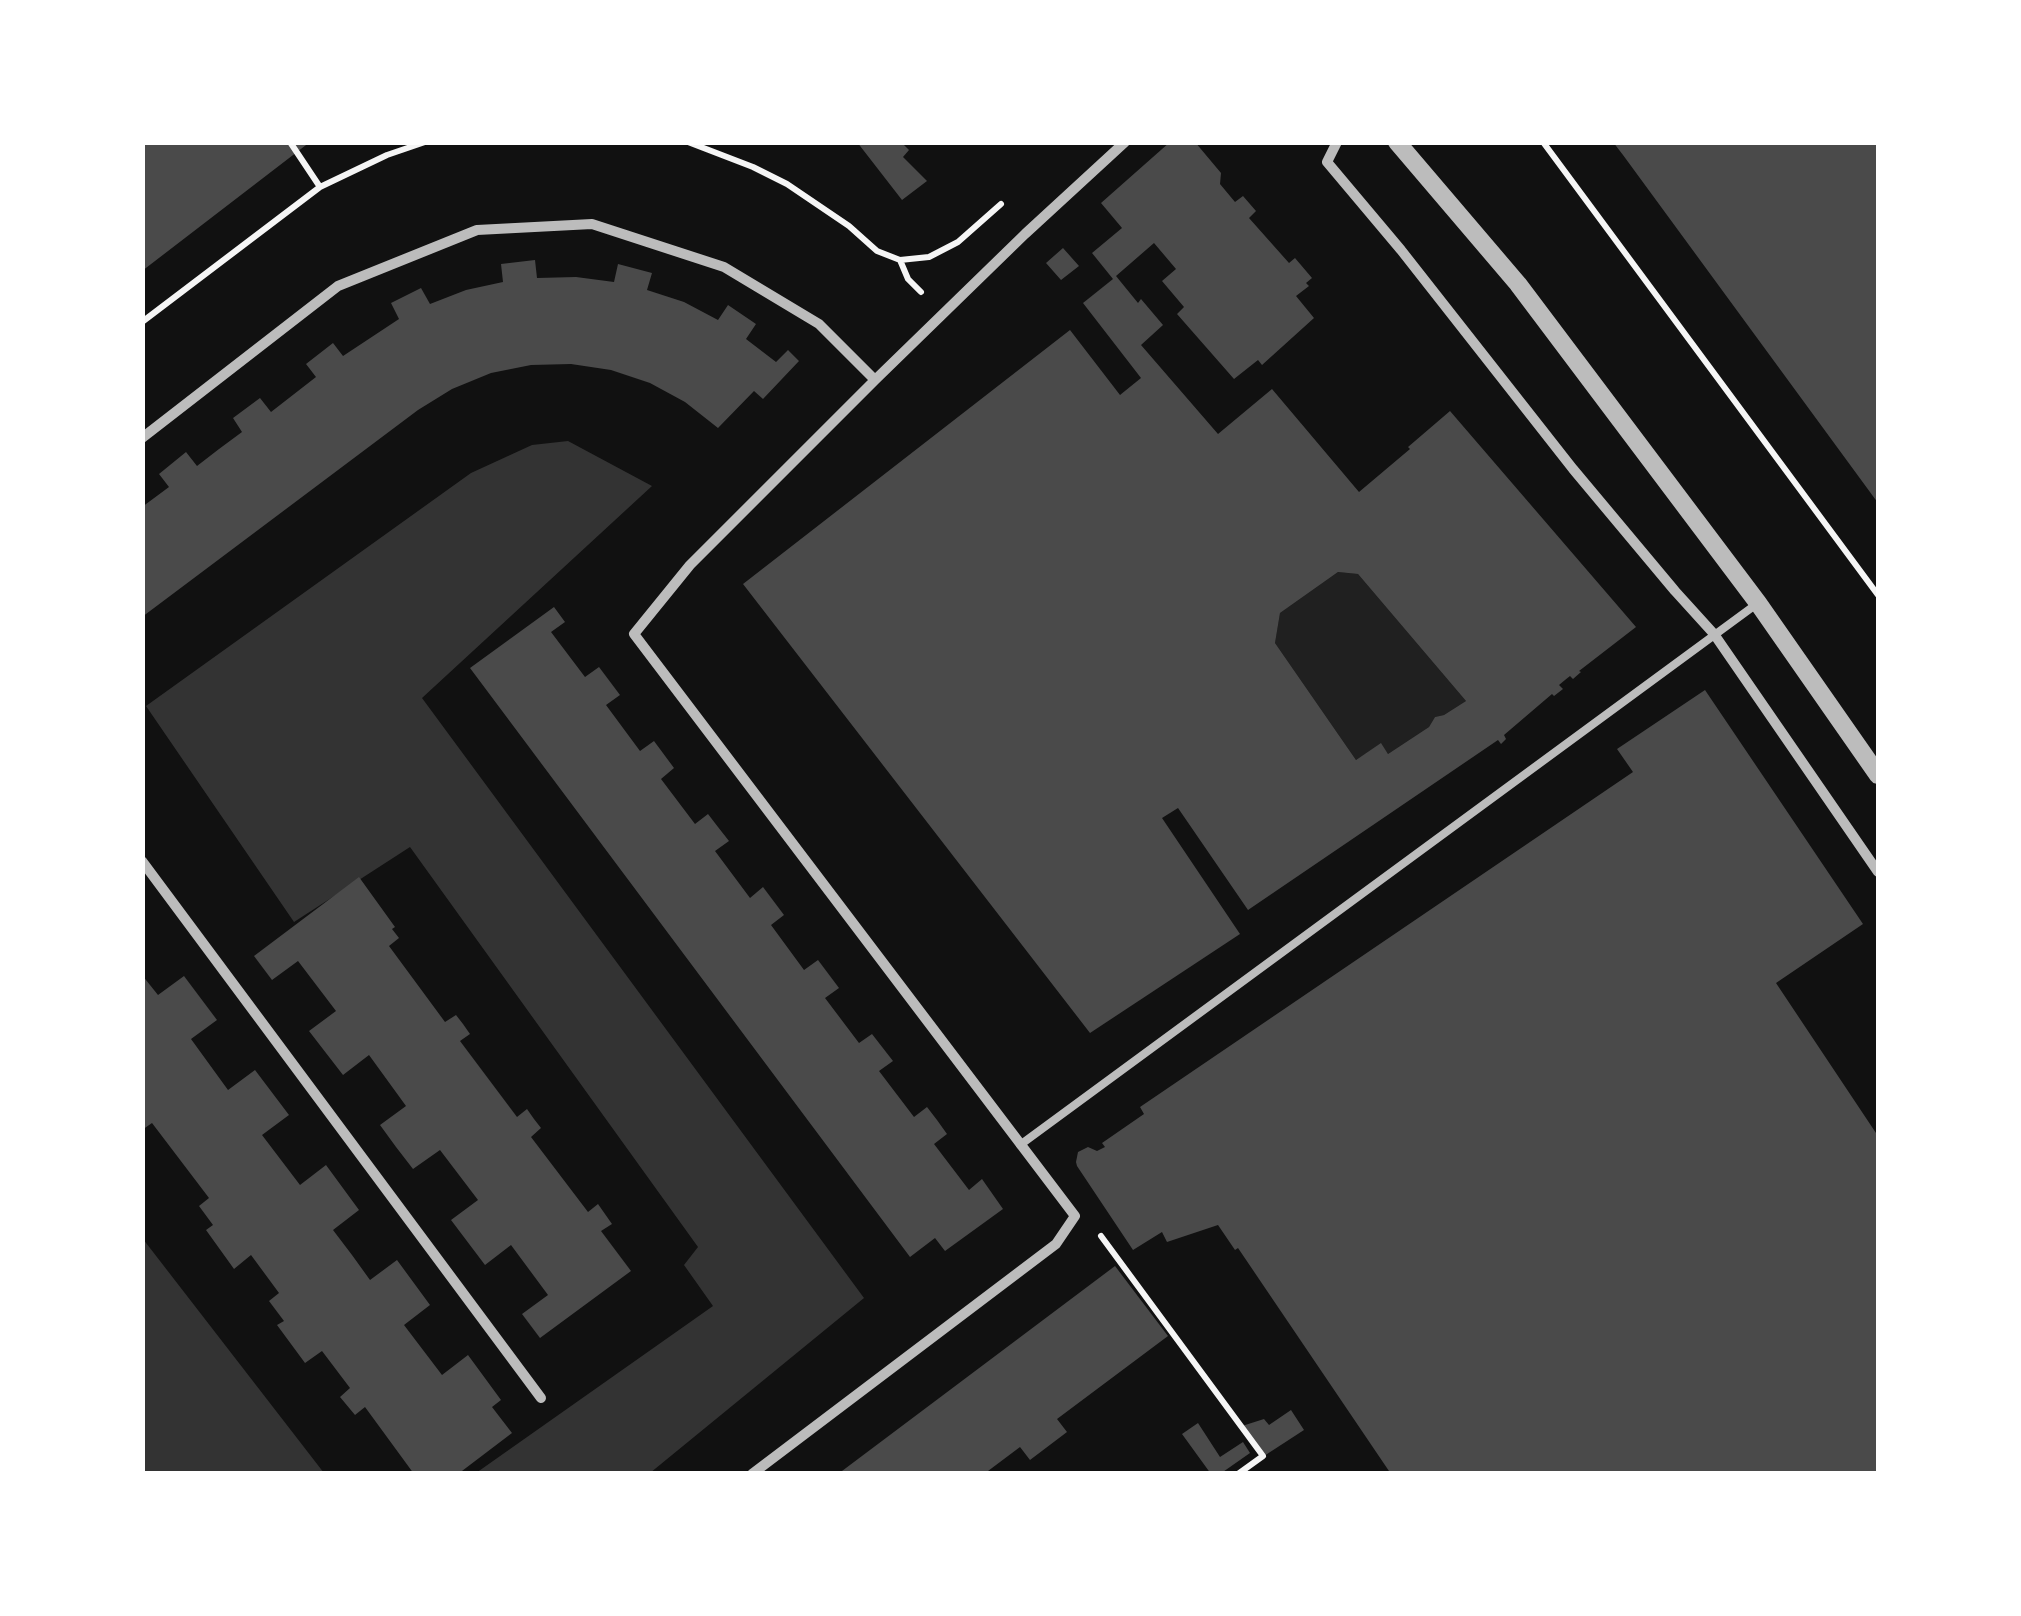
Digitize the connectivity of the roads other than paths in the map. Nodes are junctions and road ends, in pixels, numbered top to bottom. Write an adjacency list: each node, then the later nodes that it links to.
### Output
1 (1126, 142): 4 (street)
2 (1338, 142): 7 (street)
3 (1396, 142): 6 (street)
4 (875, 380): 5 (street); 11 (street)
5 (142, 438)
6 (1758, 604): 7 (lane); 8 (street)
7 (1714, 634): 10 (street); 11 (lane)
8 (1878, 774)
9 (142, 862): 12 (street)
10 (1878, 872)
11 (1020, 1145): 13 (street)
12 (541, 1398)
13 (752, 1474)

